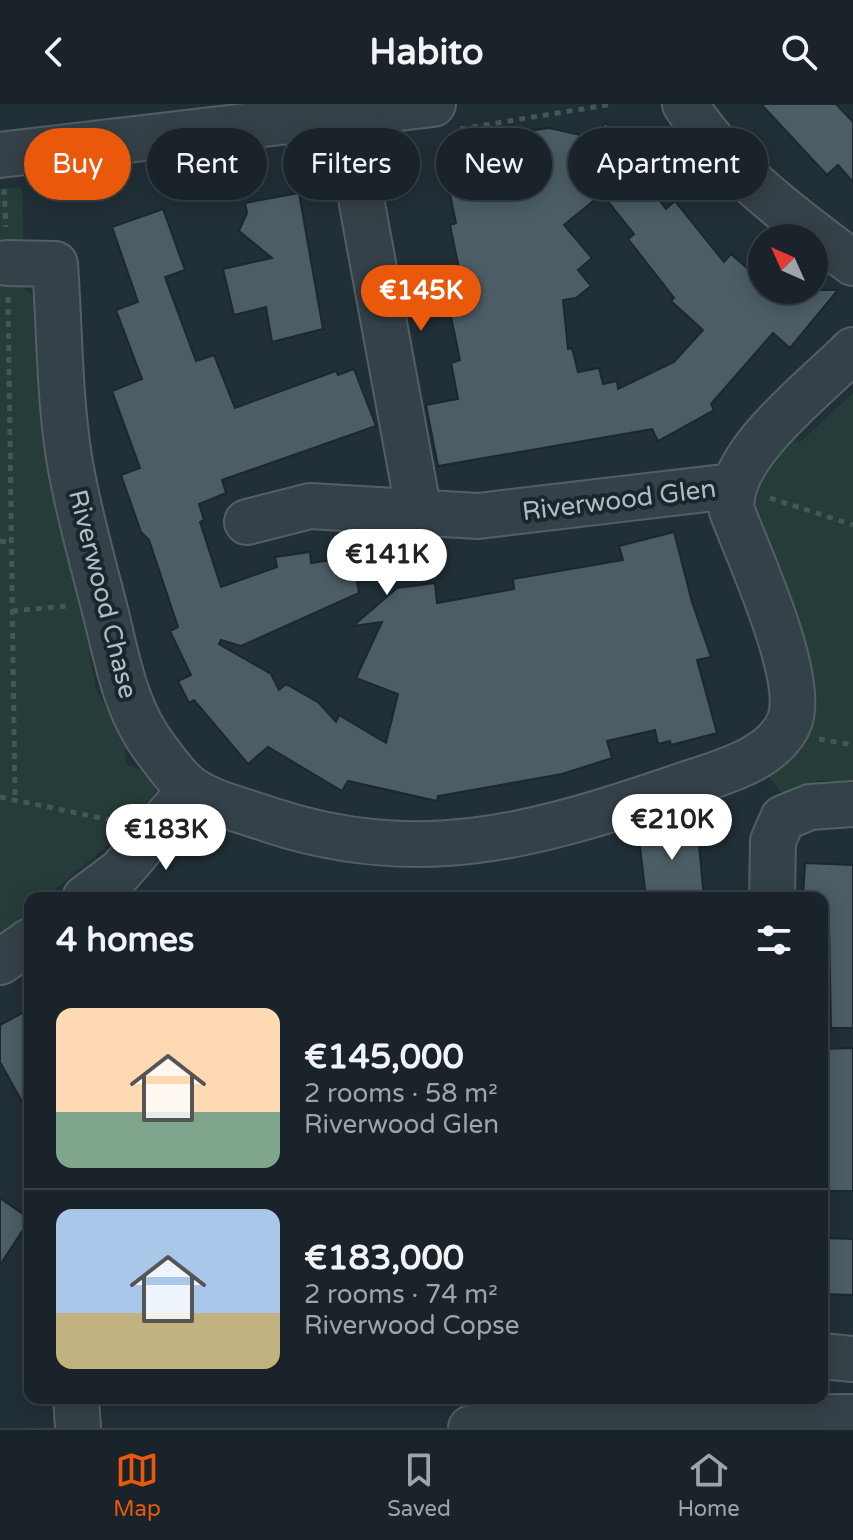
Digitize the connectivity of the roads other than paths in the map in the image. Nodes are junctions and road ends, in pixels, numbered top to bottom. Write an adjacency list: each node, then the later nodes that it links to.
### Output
1 (433, 104): 3 (street)
2 (685, 104): 6 (street)
3 (3, 155)
4 (361, 200): 9 (street)
5 (7, 263): 11 (street, Riverwood Chase)
6 (853, 263)
7 (853, 350): 8 (street, Riverwood Glen)
8 (732, 486): 9 (street, Riverwood Glen); 11 (street, Riverwood Chase)
9 (419, 513): 10 (street, Riverwood Glen)
10 (247, 522)
11 (191, 789): 13 (street)
12 (853, 804): 14 (street)
13 (93, 892)
14 (772, 892)
15 (24, 945): 16 (street)
16 (0, 962)
17 (828, 1357): 18 (street)
18 (853, 1359)
19 (76, 1404): 21 (street)
20 (853, 1417): 22 (street)
21 (78, 1428)
22 (471, 1428)

